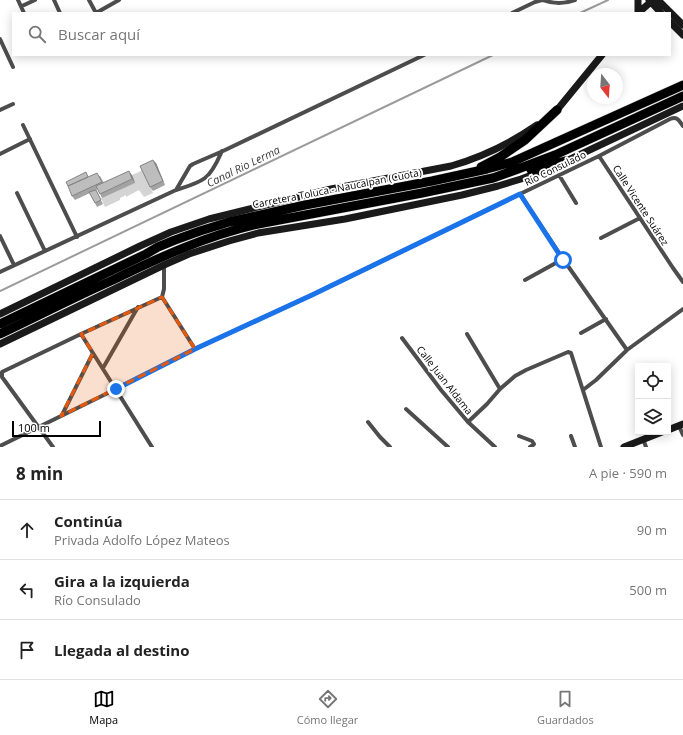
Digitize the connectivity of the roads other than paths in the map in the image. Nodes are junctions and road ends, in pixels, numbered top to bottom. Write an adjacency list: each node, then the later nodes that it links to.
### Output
1 (18, 0): 10 (street)
2 (35, 0): 10 (street)
3 (54, 0): 12 (street)
4 (90, 0): 13 (street)
5 (119, 0): 14 (street)
6 (543, 0): 7 (street); 15 (street)
7 (575, 0)
8 (638, 0): 16 (street)
9 (652, 0): 17 (street); 18 (street); 19 (street)
10 (22, 6): 11 (street)
11 (24, 12)
12 (60, 12)
13 (96, 12)
14 (98, 12)
15 (514, 12)
16 (638, 12)
17 (639, 12)
18 (660, 12)
19 (668, 12)
20 (671, 15): 22 (street)
21 (671, 23): 23 (street)
22 (683, 24)
23 (683, 35)
24 (0, 39): 27 (street)
25 (422, 56): 37 (street)
26 (601, 56): 33 (street)
27 (13, 67)
28 (683, 86): 41 (highway, Carretera Toluca - Naucalpan (Cuota))
29 (683, 96): 43 (highway, Carretera Toluca - Naucalpan (Cuota))
30 (12, 104): 32 (street)
31 (683, 106): 40 (street)
32 (0, 110)
33 (556, 110): 41 (highway); 62 (street)
34 (23, 125): 36 (street)
35 (683, 126): 39 (street, Río Consulado)
36 (30, 140): 38 (street); 50 (street)
37 (222, 151): 44 (street); 44 (street)
38 (0, 154)
39 (599, 156): 42 (street, Río Consulado); 48 (street, Calle Vicente Suárez)
40 (565, 161): 43 (highway); 55 (street)
41 (472, 172): 64 (highway, Carretera Toluca - Naucalpan (Cuota))
42 (559, 175): 46 (street, Río Consulado); 47 (street)
43 (462, 185): 66 (highway, Carretera Toluca - Naucalpan (Cuota))
44 (176, 190): 50 (street)
45 (17, 194): 52 (street)
46 (520, 194): 53 (street); 71 (street, Río Consulado)
47 (576, 203)
48 (640, 218): 51 (street); 58 (street, Calle Vicente Suárez)
49 (0, 236): 54 (street)
50 (77, 237): 52 (street)
51 (601, 238)
52 (45, 251): 54 (street)
53 (563, 260): 57 (street); 63 (street)
54 (14, 265): 56 (street)
55 (164, 265): 59 (street); 70 (street)
56 (0, 272)
57 (525, 280)
58 (683, 282)
59 (162, 297): 60 (street); 71 (street)
60 (138, 307): 67 (street); 74 (street)
61 (683, 309): 72 (street)
62 (0, 314)
63 (606, 319): 65 (street); 72 (street)
64 (0, 324)
65 (581, 333)
66 (0, 334)
67 (81, 334): 73 (street); 83 (street)
68 (467, 334): 75 (street)
69 (402, 338): 81 (street, Calle Juan Aldama)
70 (0, 344)
71 (195, 349): 76 (street, Río Consulado)
72 (627, 350): 77 (street)
73 (93, 354): 74 (street); 79 (street)
74 (103, 368): 76 (street)
75 (500, 388): 77 (street); 81 (street)
76 (116, 389): 79 (street, Río Consulado); 91 (street)
77 (583, 390): 98 (street)
78 (406, 409): 94 (street)
79 (61, 416): 83 (street, Río Consulado)
80 (368, 422): 93 (street)
81 (468, 422): 95 (street, Calle Juan Aldama)
82 (681, 425): 84 (street); 86 (street)
83 (40, 427): 90 (street, Río Consulado); 92 (street)
84 (671, 429)
85 (654, 435): 89 (street)
86 (683, 435)
87 (519, 436): 96 (street)
88 (571, 436): 97 (street)
89 (643, 439): 99 (street); 100 (street)
90 (0, 446)
91 (150, 446)
92 (53, 447)
93 (390, 447)
94 (448, 447)
95 (495, 447)
96 (530, 447)
97 (575, 447)
98 (601, 447)
99 (624, 447)
100 (646, 447)

